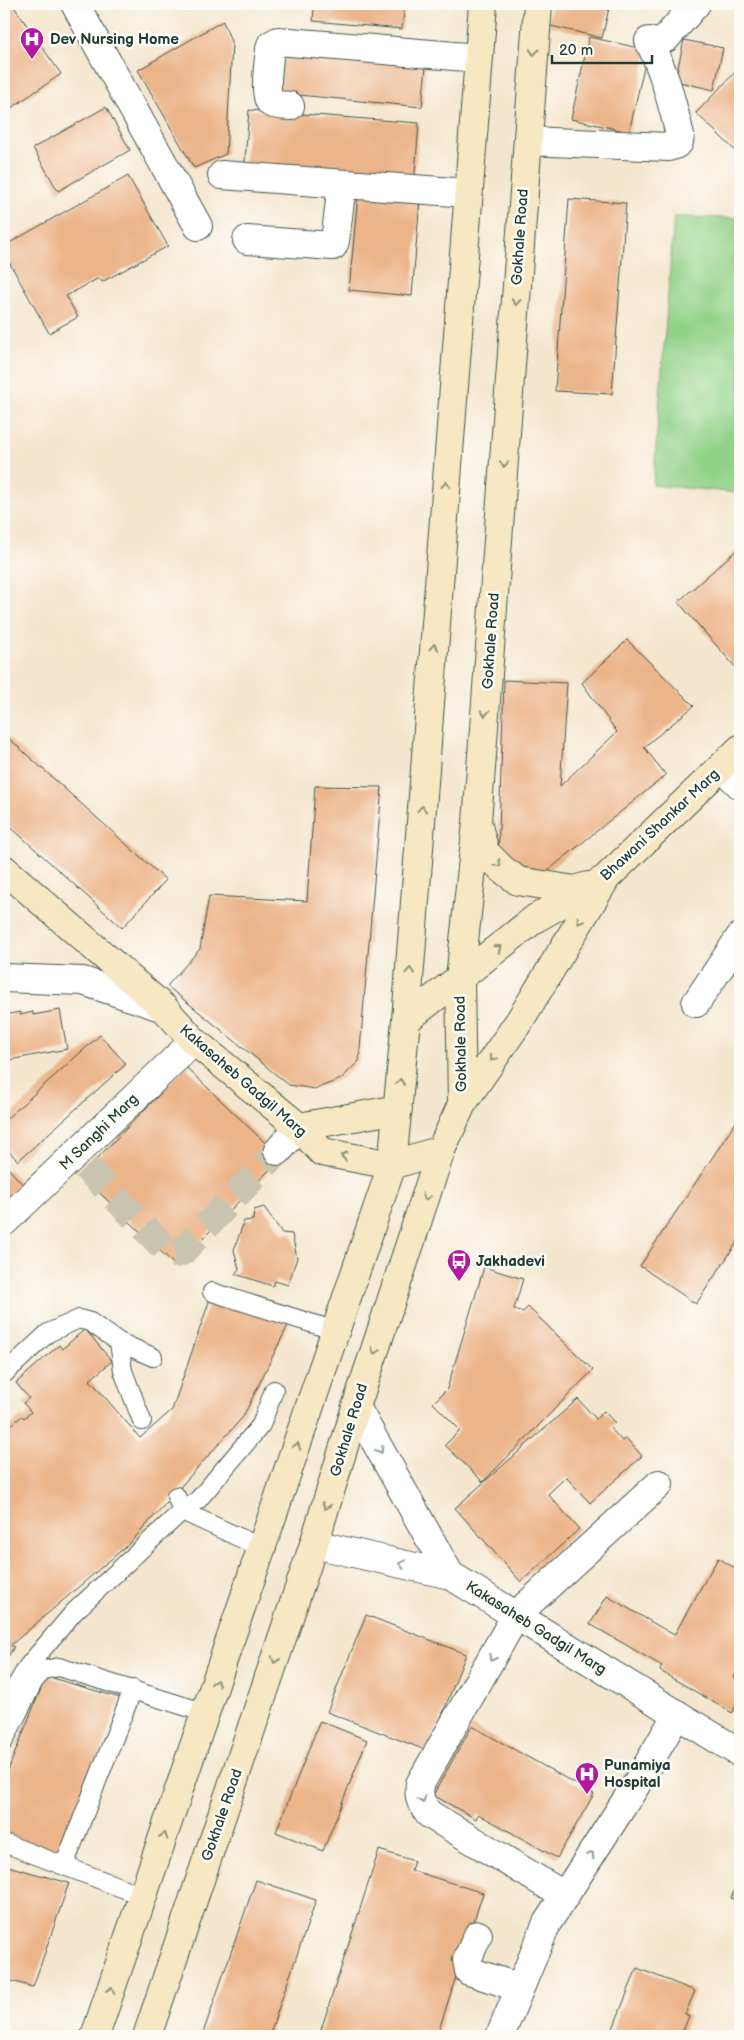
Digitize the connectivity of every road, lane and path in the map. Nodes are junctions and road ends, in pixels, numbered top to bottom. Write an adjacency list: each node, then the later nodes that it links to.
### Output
1 (75, 4): 12 (street)
2 (483, 4): 5 (main road)
3 (538, 4): 8 (main road, Gokhale Road, one-way to 8)
4 (696, 4): 8 (street)
5 (478, 58): 6 (street); 11 (main road)
6 (290, 106)
7 (604, 133): 8 (street)
8 (528, 135): 15 (main road, Gokhale Road, one-way to 15)
9 (222, 175): 10 (street)
10 (342, 185): 11 (street); 13 (street)
11 (468, 194): 23 (main road, one-way to 11)
12 (198, 226)
13 (247, 240)
14 (734, 767): 17 (main road, Bhawani Shankar Marg)
15 (477, 822): 17 (main road, one-way to 17); 20 (main road, Gokhale Road)
16 (4, 869): 22 (main road, Kakasaheb Gadgil Marg)
17 (605, 879): 20 (main road, Bhawani Shankar Marg, one-way to 17); 25 (main road, one-way to 25)
18 (740, 937): 21 (street)
19 (4, 978): 22 (street)
20 (460, 978): 23 (main road, Bhawani Shankar Marg); 25 (main road, Gokhale Road)
21 (696, 1003)
22 (164, 1008): 24 (main road, Kakasaheb Gadgil Marg)
23 (406, 1020): 26 (main road, one-way to 23)
24 (194, 1041): 27 (main road, Kakasaheb Gadgil Marg); 31 (street, M Sanghi Marg)
25 (462, 1104): 28 (main road, Gokhale Road)
26 (398, 1109): 27 (main road); 30 (main road)
27 (299, 1127): 29 (street); 30 (main road, Kakasaheb Gadgil Marg, one-way to 27)
28 (442, 1150): 30 (main road, Kakasaheb Gadgil Marg); 38 (main road, Gokhale Road, one-way to 38)
29 (278, 1151)
30 (392, 1165): 33 (main road)
31 (4, 1222)
32 (212, 1292): 33 (lane)
33 (336, 1331): 43 (main road, one-way to 33)
34 (119, 1342): 35 (lane); 36 (lane); 39 (lane)
35 (154, 1357)
36 (4, 1374)
37 (274, 1390): 41 (lane)
38 (356, 1407): 42 (main road, Gokhale Road, one-way to 42); 44 (street, one-way to 44)
39 (142, 1421)
40 (659, 1484): 45 (street)
41 (179, 1504): 43 (lane); 47 (lane)
42 (314, 1544): 44 (street, Kakasaheb Gadgil Marg, one-way to 42); 59 (main road, Gokhale Road, one-way to 59)
43 (262, 1548): 48 (main road, one-way to 43)
44 (450, 1575): 45 (street, Kakasaheb Gadgil Marg)
45 (516, 1615): 49 (street, Kakasaheb Gadgil Marg); 55 (street, one-way to 55)
46 (133, 1689): 48 (lane); 50 (lane); 53 (lane)
47 (4, 1706)
48 (206, 1713): 54 (main road, one-way to 48)
49 (677, 1714): 51 (street, Kakasaheb Gadgil Marg); 55 (street, one-way to 49)
50 (4, 1741)
51 (740, 1754)
52 (4, 1843): 53 (lane)
53 (64, 1866): 54 (lane)
54 (143, 1896): 58 (main road, one-way to 54)
55 (565, 1896): 57 (street)
56 (478, 1935): 57 (street)
57 (520, 1988): 60 (street)
58 (95, 2036)
59 (147, 2036)
60 (500, 2036)

